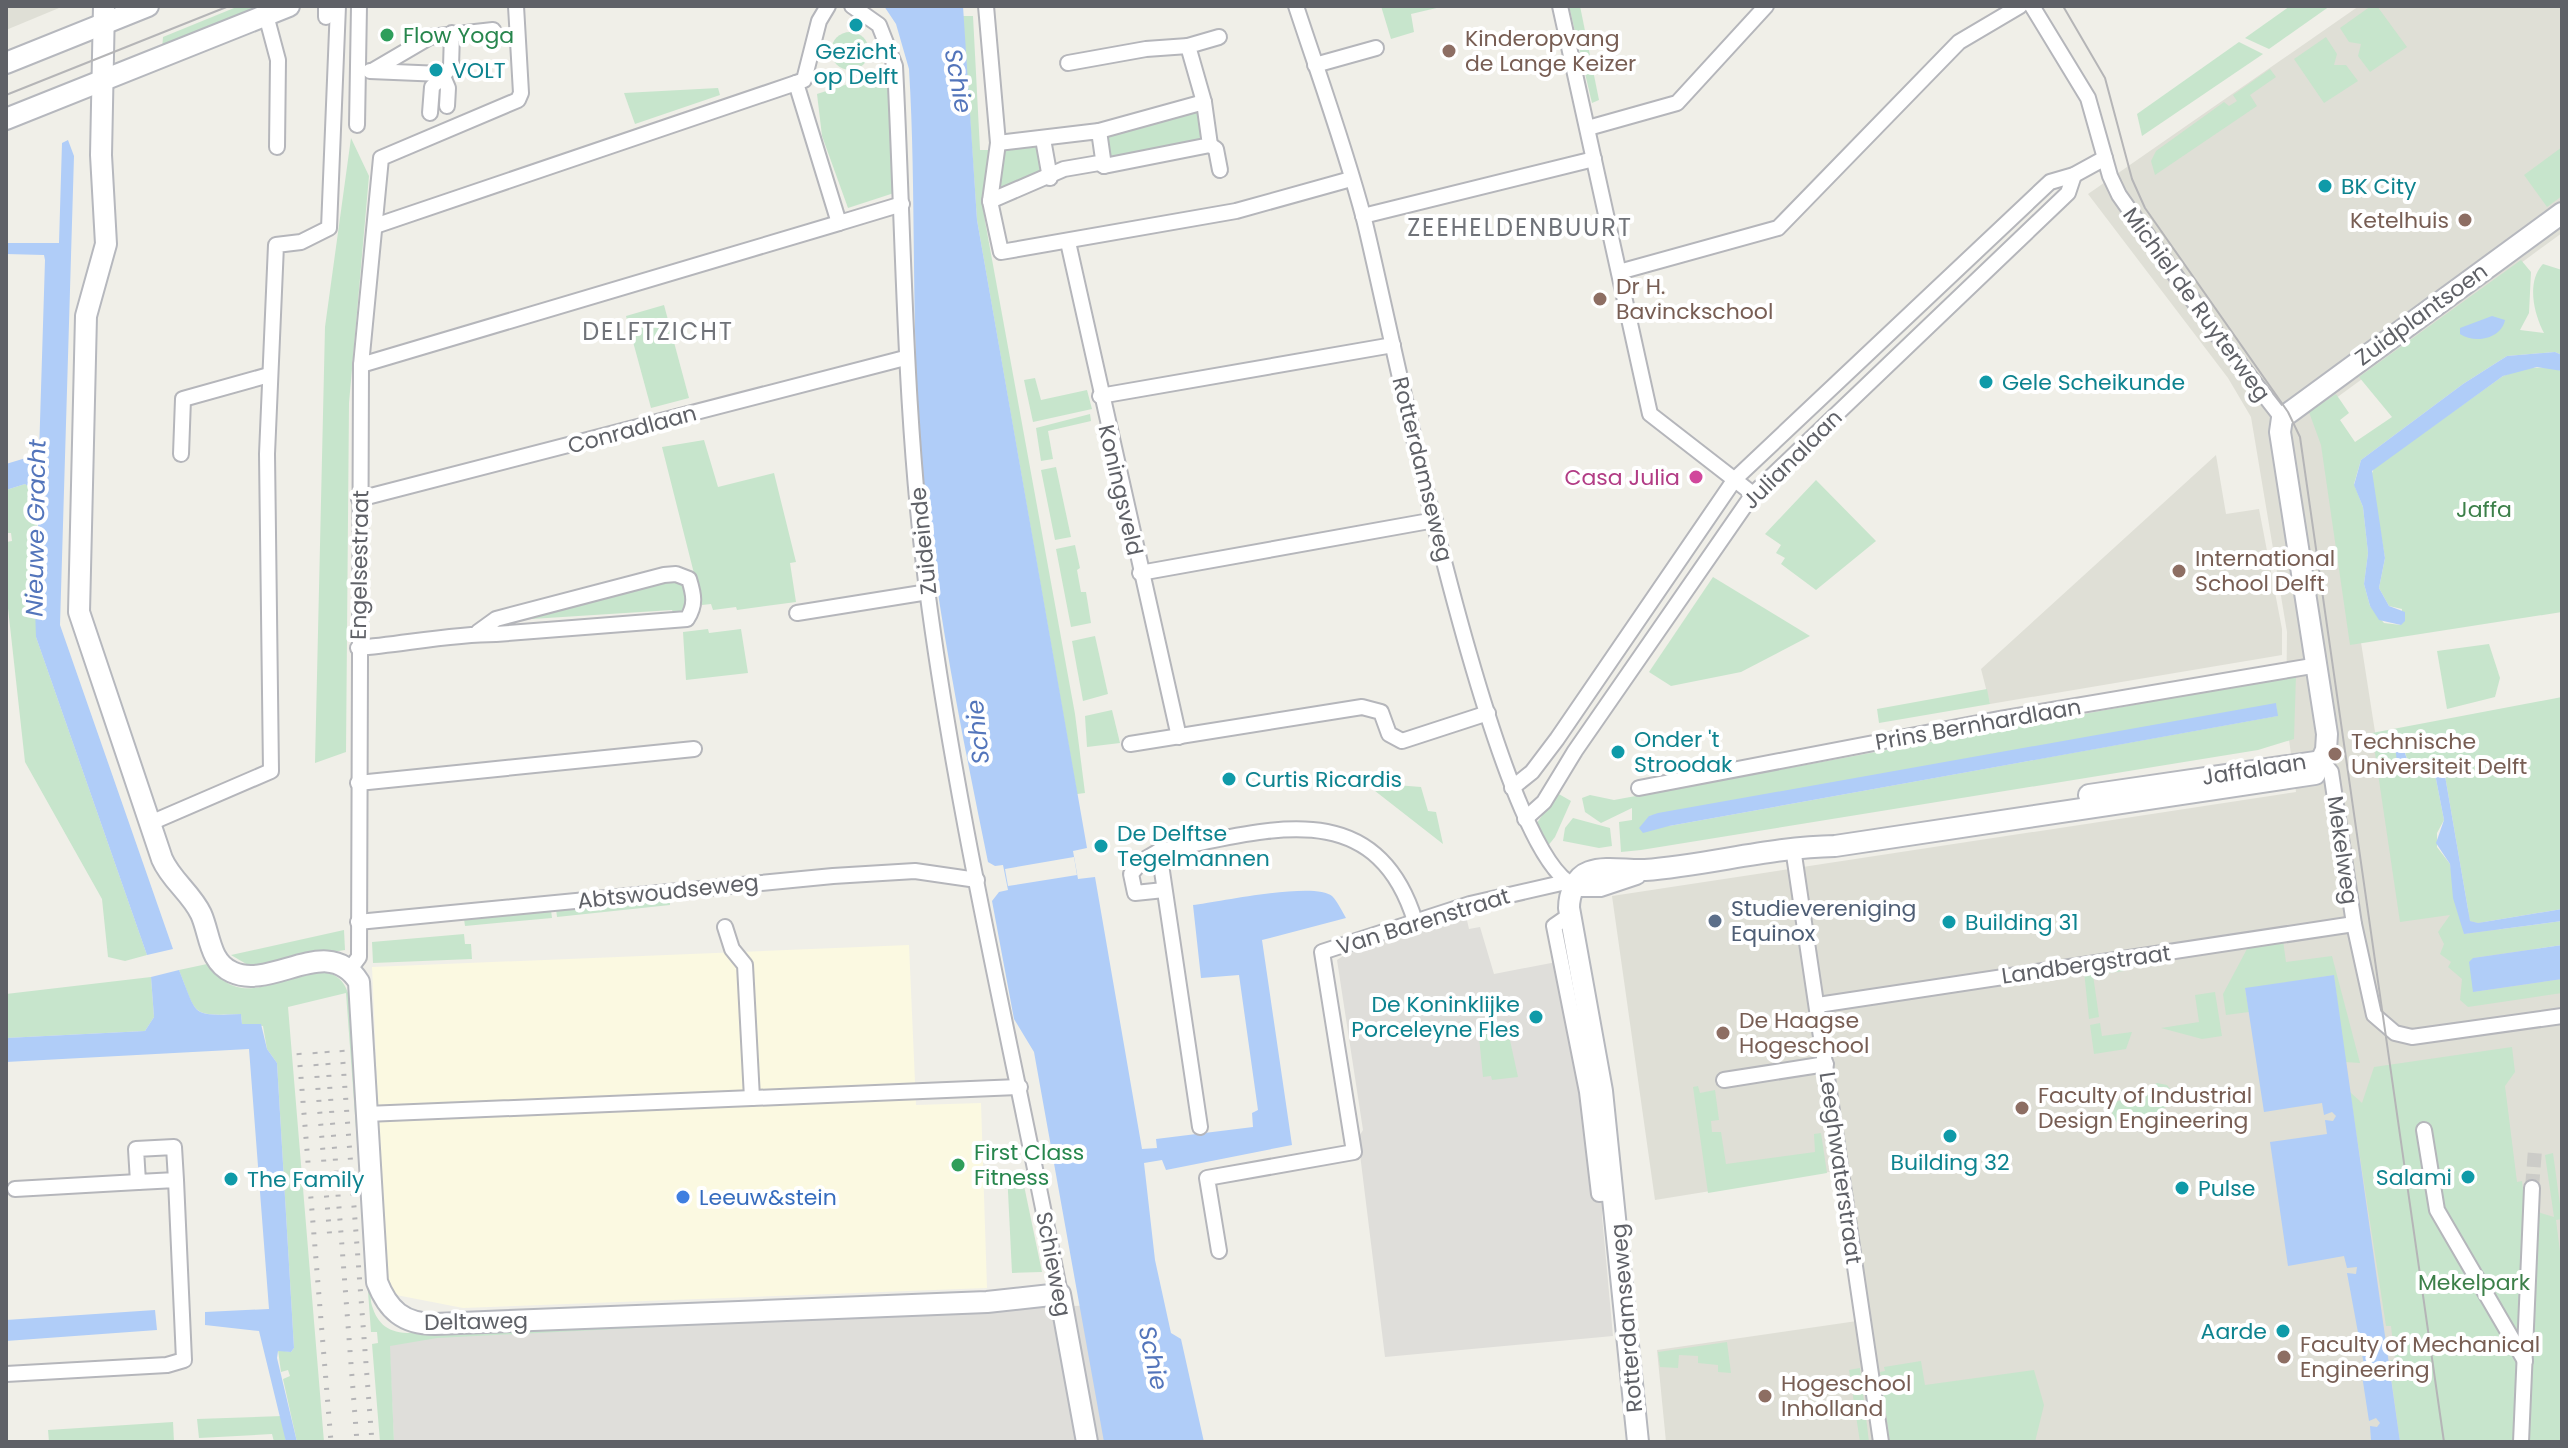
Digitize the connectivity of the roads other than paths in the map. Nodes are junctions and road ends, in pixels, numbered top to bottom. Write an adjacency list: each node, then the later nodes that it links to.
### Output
1 (148, 6): 14 (street)
2 (289, 6): 15 (street)
3 (338, 6): 57 (street)
4 (359, 6): 24 (street)
5 (516, 6): 51 (street, Engelsestraat)
6 (828, 6): 27 (street)
7 (852, 6): 47 (street, Zuideinde)
8 (986, 6): 36 (street)
9 (1296, 6): 23 (street, Rotterdamseweg)
10 (1560, 6): 33 (street)
11 (1766, 6): 33 (street)
12 (2020, 6): 53 (street)
13 (2032, 6): 39 (street, Michiel de Ruyterweg)
14 (111, 13): 21 (street); 26 (street)
15 (266, 15): 26 (street); 38 (street)
16 (493, 30): 17 (street)
17 (452, 33): 24 (street); 25 (street)
18 (1219, 37): 19 (street)
19 (1188, 46): 22 (street); 28 (street)
20 (1376, 48): 23 (street)
21 (6, 63)
22 (1068, 63)
23 (1315, 65): 45 (street, Rotterdamseweg)
24 (365, 71): 25 (street); 32 (street)
25 (442, 74): 29 (street); 30 (street)
26 (110, 78): 31 (street); 80 (street)
27 (796, 83): 50 (street); 51 (street)
28 (1204, 102): 34 (street); 37 (street)
29 (447, 106)
30 (430, 113)
31 (6, 119)
32 (357, 125)
33 (1588, 128): 40 (street)
34 (1099, 131): 35 (street); 41 (street)
35 (1049, 139): 36 (street); 44 (street)
36 (998, 143): 46 (street)
37 (1210, 145): 41 (street); 42 (street)
38 (277, 147)
39 (2105, 158): 43 (street, Julianalaan); 59 (street, Michiel de Ruyterweg)
40 (1594, 159): 49 (street); 53 (street)
41 (1104, 166): 44 (street)
42 (1220, 170)
43 (2074, 175): 61 (street, Julianalaan); 62 (street, Julianalaan)
44 (1050, 178): 46 (street)
45 (1351, 179): 49 (street, Rotterdamseweg); 52 (street)
46 (990, 201): 52 (street)
47 (902, 204): 50 (street); 55 (street, Zuideinde)
48 (2562, 213): 59 (street, Zuidplantsoen)
49 (1363, 216): 54 (street, Rotterdamseweg)
50 (839, 223): 56 (street)
51 (375, 226): 56 (street, Engelsestraat)
52 (1068, 242): 58 (street, Koningsveld)
53 (1619, 272): 61 (street)
54 (1393, 345): 58 (street); 64 (street, Rotterdamseweg)
55 (905, 358): 63 (street, Conradlaan); 66 (street, Zuideinde)
56 (361, 365): 63 (street, Engelsestraat)
57 (269, 375): 60 (street); 80 (street)
58 (1100, 396): 65 (street, Koningsveld)
59 (2282, 418): 70 (street, Michiel de Ruyterweg)
60 (181, 454)
61 (1735, 479): 62 (street); 77 (street, Julianalaan)
62 (1753, 494): 79 (street, Julianalaan)
63 (359, 499): 69 (street, Engelsestraat)
64 (1435, 520): 65 (street); 71 (street, Rotterdamseweg)
65 (1140, 573): 72 (street, Koningsveld)
66 (928, 592): 67 (street); 83 (street, Zuideinde)
67 (797, 613)
68 (478, 632): 68 (street); 69 (street)
69 (358, 648): 76 (street, Engelsestraat)
70 (2318, 665): 75 (street, Mekelweg); 78 (street, Prins Bernhardlaan)
71 (1488, 713): 72 (street); 77 (street, Rotterdamseweg)
72 (1179, 737): 73 (street)
73 (1130, 744)
74 (694, 749): 76 (street)
75 (2322, 761): 81 (street, Jaffalaan); 88 (street, Mekelweg)
76 (358, 783): 87 (street, Engelsestraat)
77 (1512, 788): 79 (street, Rotterdamseweg)
78 (1639, 788)
79 (1525, 819): 84 (street, Rotterdamseweg)
80 (148, 824): 90 (street)
81 (1798, 847): 84 (street, Jaffalaan); 91 (street, Leeghwaterstraat)
82 (1159, 851): 85 (street); 85 (street); 86 (street)
83 (977, 880): 87 (street, Abtswoudseweg); 95 (street, Zuideinde)
84 (1570, 884): 86 (street, Van Barenstraat); 109 (street, Rotterdamseweg)
85 (1164, 890): 98 (street)
86 (1415, 921): 104 (street, Van Barenstraat)
87 (358, 922): 90 (street, Engelsestraat)
88 (2354, 924): 91 (street, Landbergstraat); 92 (street, Mekelweg)
89 (725, 927): 96 (street)
90 (350, 969): 97 (street, Deltaweg)
91 (1818, 1005): 93 (street, Leeghwaterstraat)
92 (2562, 1016)
93 (1826, 1064): 94 (street); 110 (street, Leeghwaterstraat)
94 (1724, 1080)
95 (1020, 1087): 96 (street); 105 (street, Schieweg)
96 (752, 1098): 97 (street)
97 (366, 1114): 105 (street, Deltaweg)
98 (1200, 1127)
99 (2424, 1130): 106 (street)
100 (176, 1180): 101 (street); 101 (street); 107 (street)
101 (138, 1182): 103 (street)
102 (2532, 1188): 106 (street)
103 (15, 1189)
104 (1219, 1251)
105 (1060, 1294): 108 (street, Schieweg)
106 (2525, 1361): 111 (street)
107 (6, 1374)
108 (1087, 1442)
109 (1638, 1442)
110 (1881, 1442)
111 (2521, 1442)

